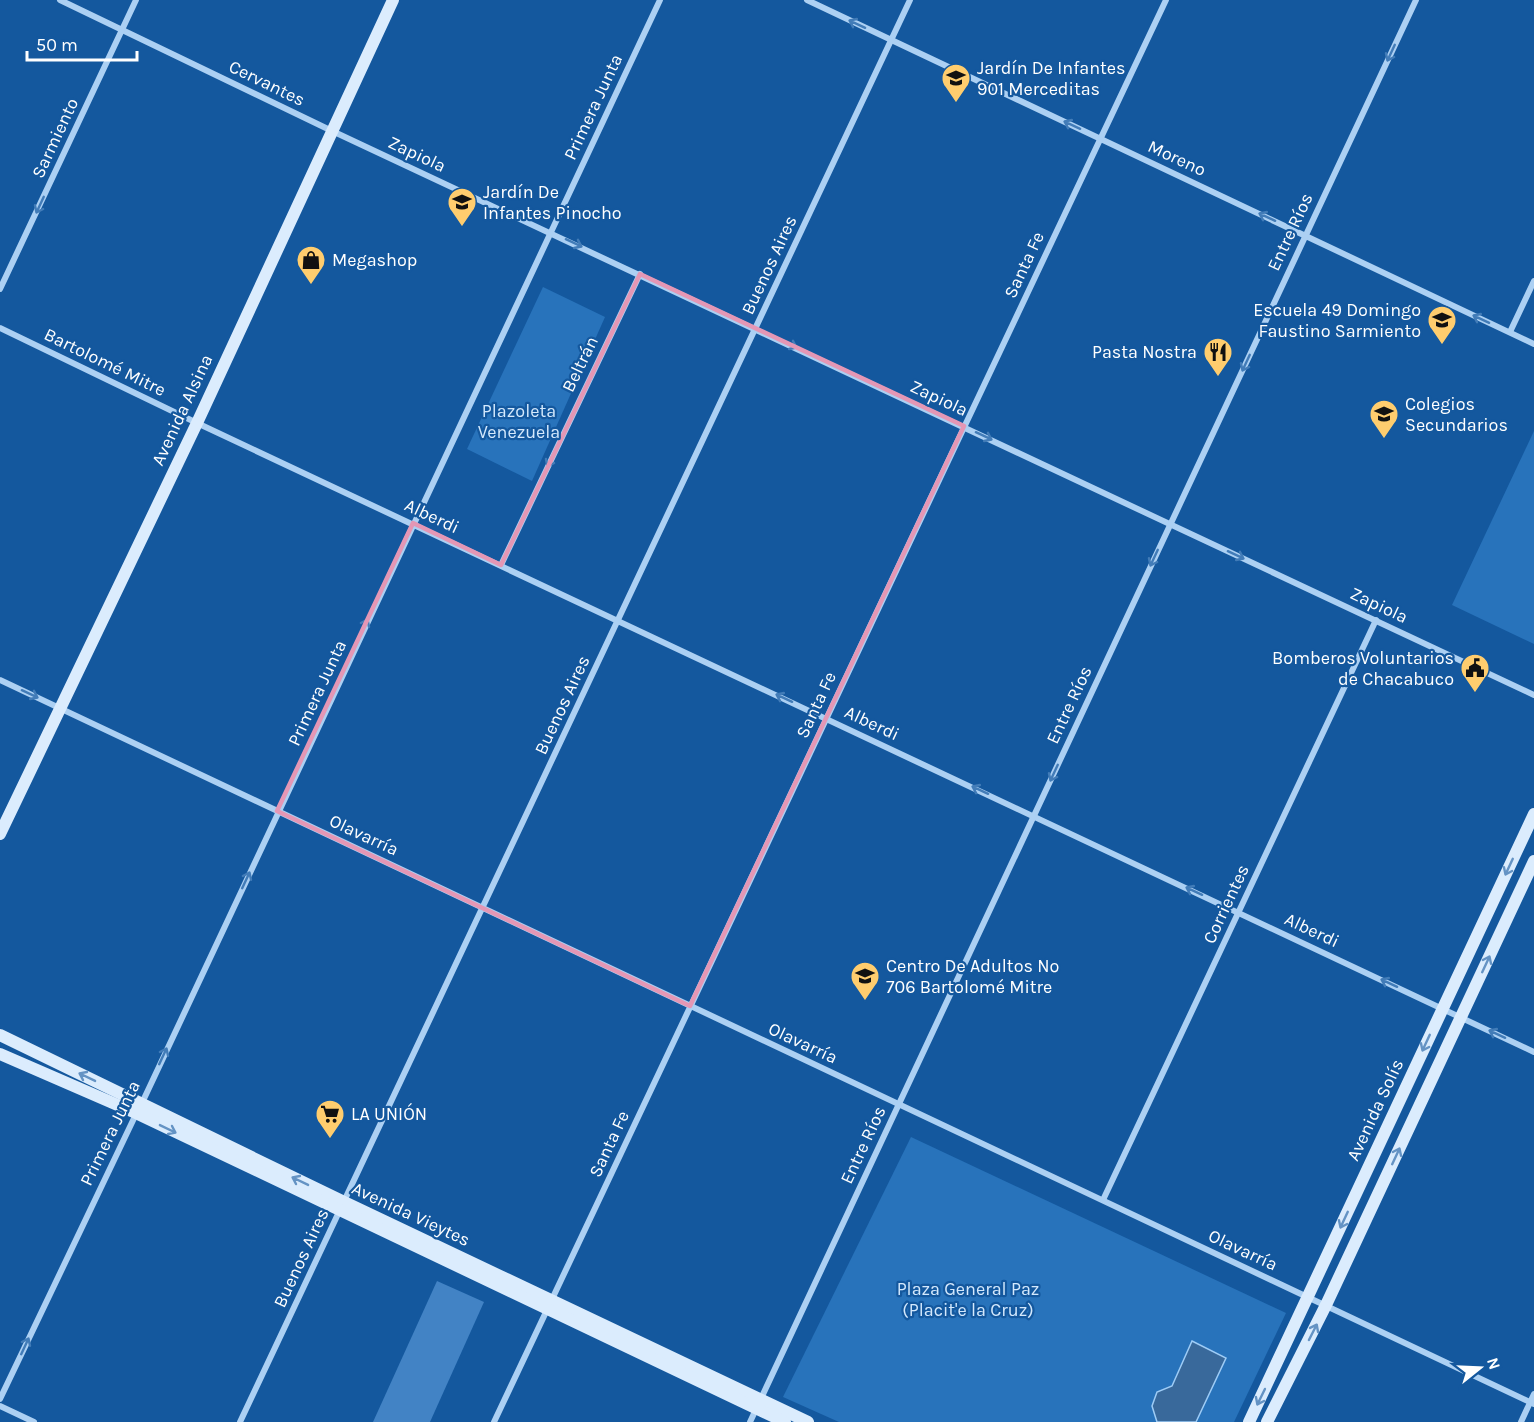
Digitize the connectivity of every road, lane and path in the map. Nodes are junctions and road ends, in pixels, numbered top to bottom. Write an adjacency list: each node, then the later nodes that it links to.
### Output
1 (60, 0): 9 (street, Cervantes)
2 (136, 0): 9 (street, Sarmiento)
3 (393, 0): 11 (main road, Avenida Alsina)
4 (660, 0): 13 (street, Primera Junta)
5 (807, 0): 10 (street, Moreno, one-way to 5)
6 (910, 0): 10 (street, Buenos Aires)
7 (1166, 0): 12 (street, Santa Fe)
8 (1416, 0): 14 (street, Entre Ríos, one-way to 14)
9 (122, 29): 11 (street, Cervantes); 17 (street, Sarmiento, one-way to 17)
10 (891, 40): 12 (street, Moreno, one-way to 10); 19 (street, Buenos Aires)
11 (330, 130): 13 (street, Zapiola); 22 (main road, Avenida Alsina)
12 (1101, 139): 14 (street, Moreno, one-way to 12); 23 (street, Santa Fe)
13 (551, 232): 15 (street, Zapiola, one-way to 15); 24 (street, Primera Junta)
14 (1305, 236): 20 (street, Moreno, one-way to 14); 25 (street, Entre Ríos, one-way to 25)
15 (640, 274): 19 (street, Zapiola); 26 (street, Beltrán, one-way to 26)
16 (1534, 281): 20 (street)
17 (0, 289)
18 (0, 328): 22 (street, Bartolomé Mitre)
19 (756, 328): 23 (street, Zapiola, one-way to 23); 27 (street, Buenos Aires)
20 (1510, 332): 21 (street, Moreno)
21 (1534, 344)
22 (196, 423): 24 (street, Alberdi); 31 (main road, Avenida Alsina)
23 (964, 426): 25 (street, Zapiola, one-way to 25); 32 (street, Santa Fe)
24 (413, 523): 26 (street, Alberdi); 33 (street, Primera Junta, one-way to 24)
25 (1170, 524): 28 (street, Zapiola, one-way to 28); 35 (street, Entre Ríos, one-way to 35)
26 (501, 565): 27 (street, Alberdi)
27 (618, 620): 32 (street, Alberdi, one-way to 27); 38 (street, Buenos Aires)
28 (1376, 620): 30 (street, Zapiola); 39 (street, Corrientes)
29 (0, 680): 31 (street, Olavarría, one-way to 31)
30 (1534, 695)
31 (60, 708): 33 (street, Olavarría); 36 (main road, Avenida Alsina)
32 (827, 718): 35 (street, Alberdi, one-way to 32); 40 (street, Santa Fe)
33 (278, 811): 38 (street, Olavarría); 47 (street, Primera Junta, one-way to 33)
34 (1534, 814): 41 (main road, Avenida Solís, one-way to 41)
35 (1034, 816): 39 (street, Alberdi, one-way to 35); 46 (street, Entre Ríos)
36 (0, 834)
37 (1534, 861): 42 (main road, one-way to 37)
38 (483, 908): 40 (street, Olavarría); 49 (street, Buenos Aires)
39 (1238, 912): 41 (street, Alberdi, one-way to 39); 48 (street, Corrientes)
40 (690, 1006): 46 (street, Olavarría); 51 (street, Santa Fe)
41 (1442, 1008): 42 (street, Alberdi); 50 (main road, Avenida Solís, one-way to 50)
42 (1461, 1017): 44 (street, Alberdi, one-way to 42); 52 (main road, one-way to 42)
43 (0, 1035): 47 (main road, Avenida Vieytes, one-way to 43)
44 (1534, 1052)
45 (0, 1054): 47 (main road, Avenida Vieytes)
46 (898, 1104): 48 (street, Olavarría); 56 (street, Entre Ríos)
47 (139, 1108): 49 (main road, Avenida Vieytes); 54 (street, Primera Junta, one-way to 47)
48 (1103, 1200): 50 (street, Olavarría)
49 (342, 1207): 51 (main road, Avenida Vieytes); 59 (street, Buenos Aires)
50 (1308, 1297): 52 (street, Olavarría); 64 (main road, Avenida Solís, one-way to 64)
51 (551, 1304): 56 (main road, Avenida Vieytes); 60 (street, Santa Fe)
52 (1326, 1305): 55 (street, Olavarría); 65 (main road, one-way to 52)
53 (1534, 1394): 55 (street)
54 (0, 1399)
55 (1532, 1403): 66 (street)
56 (758, 1404): 61 (street, Entre Ríos); 62 (main road, Avenida Vieytes); 63 (main road, Avenida Vieytes)
57 (0, 1406): 58 (street)
58 (34, 1422)
59 (240, 1422)
60 (494, 1422)
61 (750, 1422)
62 (785, 1422)
63 (808, 1422)
64 (1249, 1422)
65 (1268, 1422)
66 (1521, 1422)

